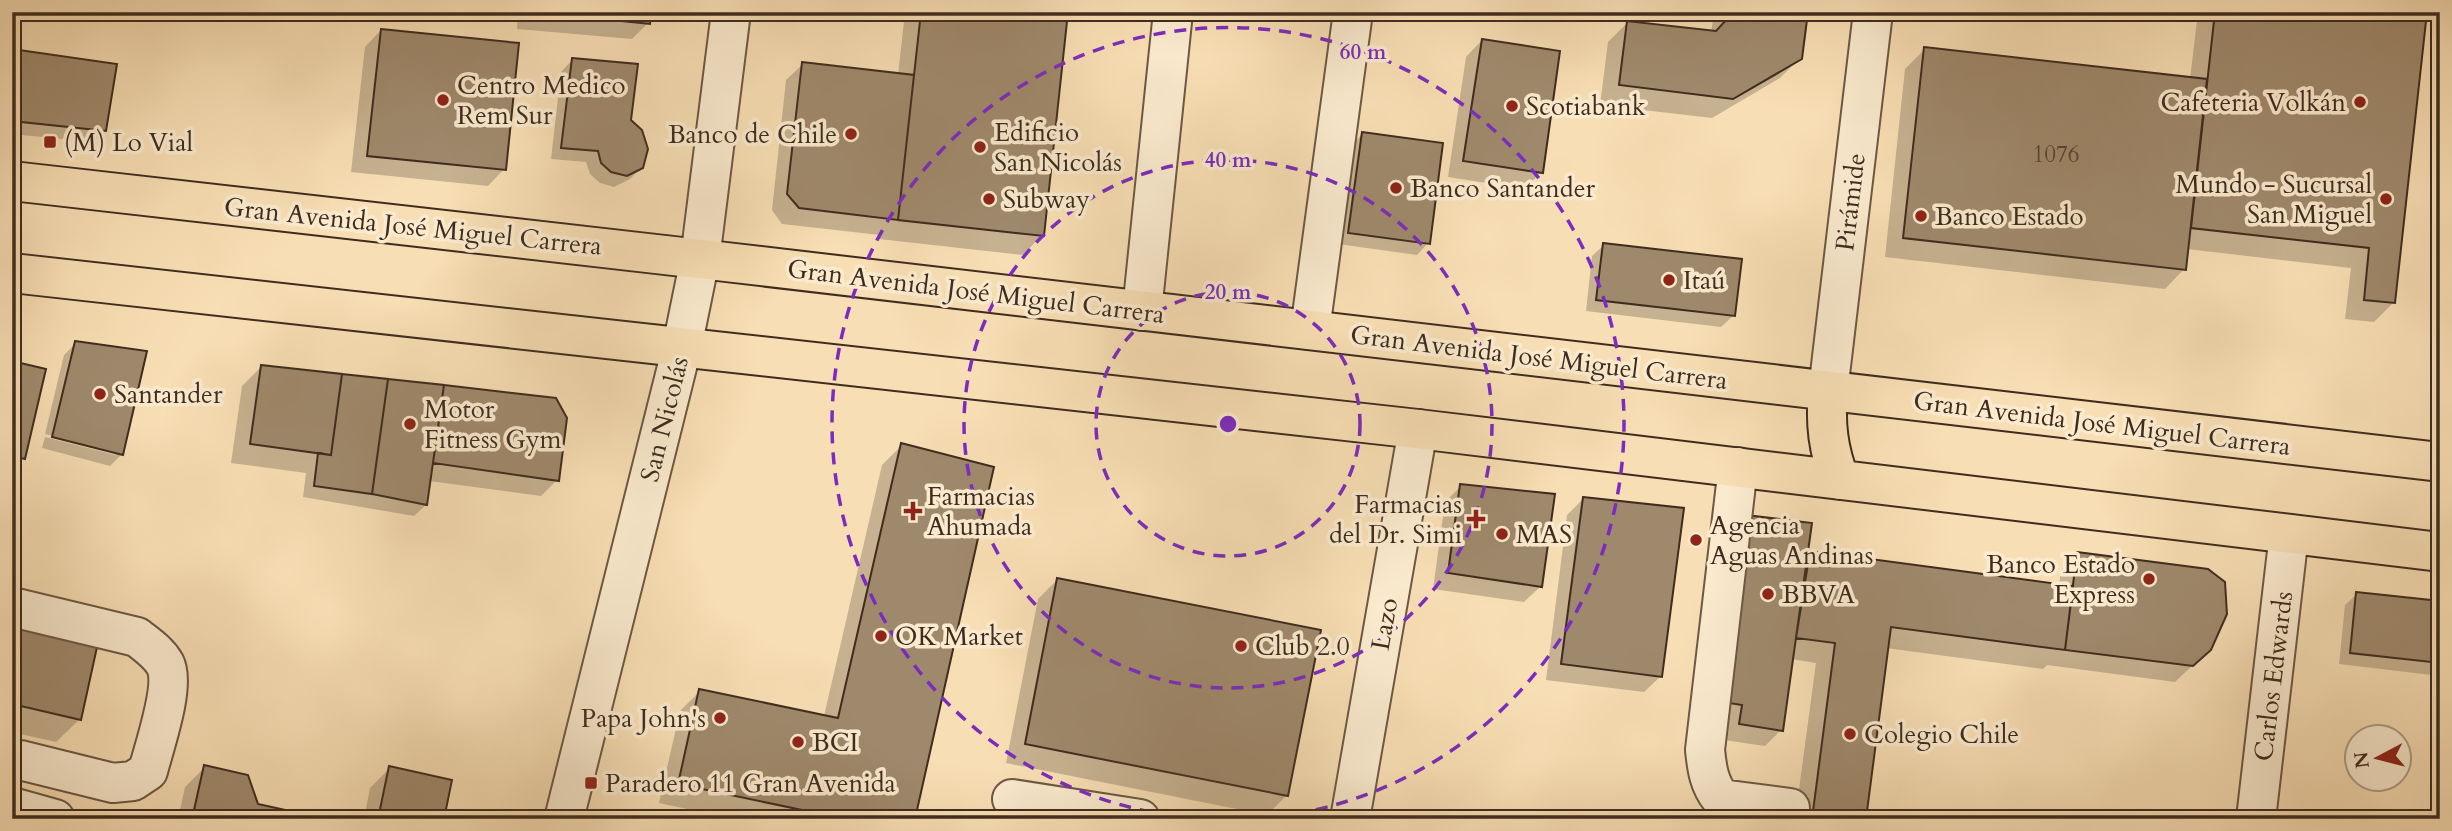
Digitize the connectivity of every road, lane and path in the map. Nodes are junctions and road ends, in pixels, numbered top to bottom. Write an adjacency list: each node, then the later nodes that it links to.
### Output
1 (732, 12): 6 (street, San Nicolás)
2 (1173, 12): 8 (street)
3 (1353, 12): 9 (street)
4 (1873, 12): 11 (street, Pirámide)
5 (12, 181): 6 (main road, Gran Avenida José Miguel Carrera)
6 (700, 259): 8 (main road, Gran Avenida José Miguel Carrera); 10 (street, San Nicolás)
7 (12, 273): 10 (main road)
8 (1142, 311): 9 (main road, Gran Avenida José Miguel Carrera)
9 (1310, 330): 11 (main road, Gran Avenida José Miguel Carrera)
10 (682, 347): 12 (main road); 24 (street, San Nicolás)
11 (1828, 391): 13 (main road, Gran Avenida José Miguel Carrera); 15 (main road)
12 (1418, 429): 14 (main road); 26 (street, Lazo)
13 (2440, 462)
14 (1738, 467): 15 (main road); 22 (street)
15 (1840, 480): 16 (main road)
16 (2289, 534): 17 (main road); 27 (street, Carlos Edwards)
17 (2440, 552)
18 (12, 607): 19 (street)
19 (20, 760)
20 (1012, 799): 25 (street)
21 (12, 807): 23 (street)
22 (1790, 808)
23 (54, 819)
24 (564, 819)
25 (1140, 819)
26 (1350, 819)
27 (2256, 819)

